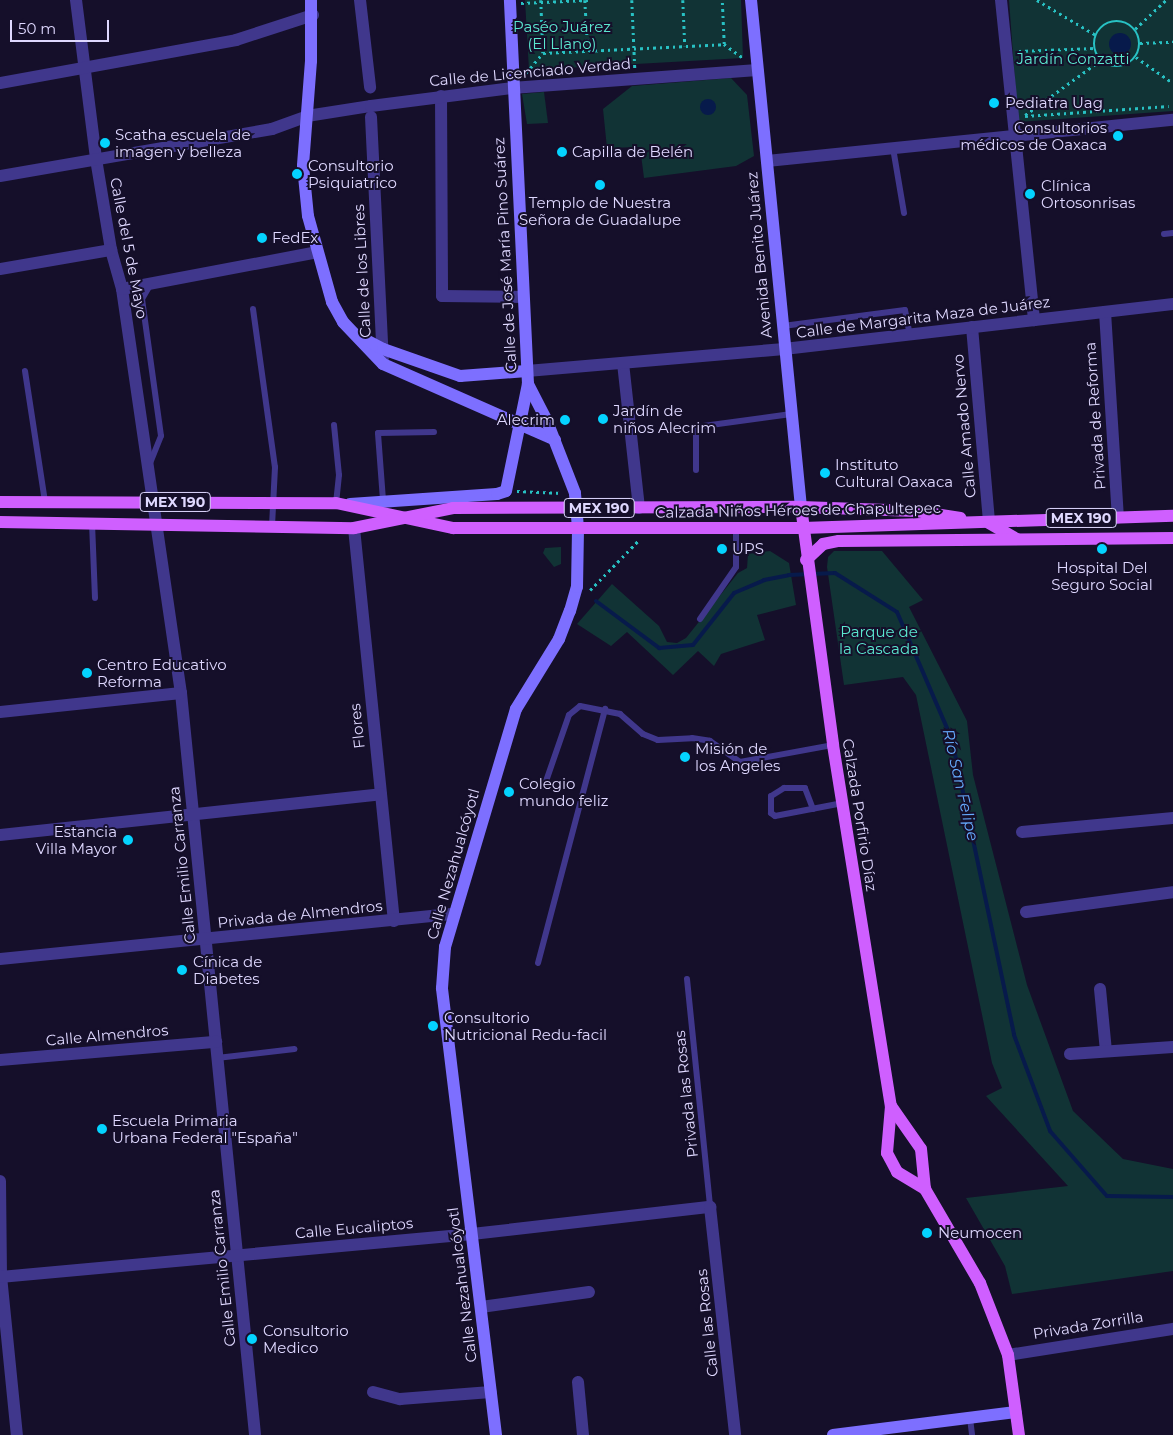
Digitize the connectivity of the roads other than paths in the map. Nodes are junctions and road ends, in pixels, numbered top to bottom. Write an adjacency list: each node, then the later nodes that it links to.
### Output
1 (76, 0): 8 (street, Calle del 5 de Mayo)
2 (311, 0): 7 (main road)
3 (360, 0): 11 (street)
4 (751, 0): 9 (main road, Avenida Benito Juárez)
5 (1000, 0): 17 (street)
6 (510, 2): 12 (main road, Calle de José María Pino Suárez)
7 (313, 16): 8 (street); 14 (main road)
8 (83, 66): 10 (street); 19 (street, Calle del 5 de Mayo)
9 (757, 70): 12 (street, Calle de Licenciado Verdad); 20 (main road, Avenida Benito Juárez)
10 (0, 82)
11 (370, 87)
12 (512, 88): 13 (street, Calle de Licenciado Verdad); 30 (main road, Calle de José María Pino Suárez)
13 (441, 96): 14 (street, Calle de Licenciado Verdad); 30 (street)
14 (307, 116): 19 (street, Calle de Licenciado Verdad); 26 (main road)
15 (371, 117): 39 (street, Calle de los Libres)
16 (1173, 120): 17 (street)
17 (1013, 135): 18 (street); 34 (street)
18 (893, 148): 20 (street); 22 (lane)
19 (96, 160): 21 (street, Calle de Licenciado Verdad); 25 (street, Calle del 5 de Mayo)
20 (767, 161): 35 (main road, Avenida Benito Juárez)
21 (0, 176)
22 (904, 213)
23 (1173, 233): 24 (lane)
24 (1164, 234)
25 (111, 250): 27 (street); 29 (street, Calle del 5 de Mayo)
26 (316, 252): 28 (street); 37 (main road)
27 (0, 269)
28 (162, 282): 29 (street); 50 (lane)
29 (122, 289): 50 (street, Calle del 5 de Mayo)
30 (523, 297): 44 (main road, Calle de José María Pino Suárez)
31 (1173, 304): 33 (street, Calle de Margarita Maza de Juárez)
32 (253, 309): 56 (lane)
33 (1105, 312): 34 (street, Calle de Margarita Maza de Juárez); 64 (street, Privada de Reforma)
34 (1034, 320): 36 (street, Calle de Margarita Maza de Juárez)
35 (782, 326): 38 (lane); 40 (main road, Avenida Benito Juárez)
36 (972, 328): 38 (street, Calle de Margarita Maza de Juárez); 67 (street, Calle Amado Nervo)
37 (359, 335): 39 (main road); 42 (main road)
38 (910, 335): 40 (street, Calle de Margarita Maza de Juárez)
39 (383, 349): 42 (street, Calle de los Libres); 44 (main road)
40 (784, 349): 41 (street, Calle de Margarita Maza de Juárez); 45 (main road, Avenida Benito Juárez)
41 (623, 363): 44 (street, Calle de Margarita Maza de Juárez); 61 (street)
42 (383, 364): 47 (main road)
43 (25, 371): 54 (lane)
44 (527, 378): 47 (main road); 49 (main road, Calle de José María Pino Suárez)
45 (791, 414): 51 (lane); 59 (main road, Avenida Benito Juárez)
46 (334, 425): 57 (lane)
47 (520, 425): 49 (main road); 52 (main road)
48 (434, 432): 52 (lane)
49 (555, 440): 60 (main road, Calle de José María Pino Suárez)
50 (148, 466): 55 (street, Calle del 5 de Mayo)
51 (696, 470)
52 (382, 500): 58 (main road)
53 (0, 502): 54 (main road, Calzada Niños Héroes de Chapultepec / MEX 190)
54 (45, 502): 55 (main road, Calzada Niños Héroes de Chapultepec / MEX 190)
55 (154, 502): 56 (main road, Calzada Niños Héroes de Chapultepec / MEX 190); 68 (street, Calle Emilio Carranza)
56 (274, 502): 57 (main road, Calzada Niños Héroes de Chapultepec / MEX 190); 69 (lane)
57 (336, 503): 58 (main road, Calzada Niños Héroes de Chapultepec / MEX 190)
58 (350, 504): 63 (main road, Calzada Niños Héroes de Chapultepec / MEX 190)
59 (801, 507): 61 (main road, Calzada Niños Héroes de Chapultepec / MEX 190); 67 (main road, Calzada Niños Héroes de Chapultepec / MEX 190); 73 (main road, Calzada Porfirio Díaz)
60 (576, 508): 61 (main road, Calzada Niños Héroes de Chapultepec / MEX 190); 63 (main road, Calzada Niños Héroes de Chapultepec / MEX 190); 71 (main road, Calle de José María Pino Suárez)
61 (639, 508)
62 (1173, 516): 64 (main road, Calzada Niños Héroes de Chapultepec / MEX 190)
63 (399, 518): 70 (main road, Calzada Niños Héroes de Chapultepec / MEX 190); 71 (main road, Calzada Niños Héroes de Chapultepec / MEX 190)
64 (1118, 518): 67 (main road, Calzada Niños Héroes de Chapultepec / MEX 190)
65 (0, 522): 66 (main road, Calzada Niños Héroes de Chapultepec / MEX 190)
66 (92, 522): 68 (main road, Calzada Niños Héroes de Chapultepec / MEX 190); 77 (lane)
67 (989, 522): 73 (main road, Calzada Niños Héroes de Chapultepec / MEX 190); 75 (main road, Calzada Niños Héroes de Chapultepec / MEX 190)
68 (157, 524): 69 (main road, Calzada Niños Héroes de Chapultepec / MEX 190); 79 (street, Calle Emilio Carranza)
69 (272, 526): 70 (main road, Calzada Niños Héroes de Chapultepec / MEX 190)
70 (354, 528): 84 (street, Flores)
71 (578, 528): 72 (main road, Calzada Niños Héroes de Chapultepec / MEX 190); 93 (main road, Calle Nezahualcóyotl)
72 (736, 528): 73 (main road, Calzada Niños Héroes de Chapultepec / MEX 190); 78 (lane)
73 (803, 528): 76 (main road, Calzada Porfirio Díaz)
74 (1173, 538): 75 (main road, MEX 190)
75 (1017, 539): 76 (main road)
76 (806, 560): 82 (main road, Calzada Porfirio Díaz)
77 (95, 598)
78 (700, 620)
79 (181, 693): 81 (street); 87 (street, Calle Emilio Carranza)
80 (605, 709): 82 (lane); 83 (lane); 97 (lane)
81 (0, 712)
82 (832, 745): 85 (main road, Calzada Porfirio Díaz)
83 (544, 787)
84 (381, 794): 87 (street); 94 (street, Flores)
85 (843, 803): 86 (lane); 107 (main road, Calzada Porfirio Díaz)
86 (813, 809): 86 (lane)
87 (193, 816): 90 (street); 95 (street, Calle Emilio Carranza)
88 (1173, 818): 89 (street)
89 (1022, 832)
90 (0, 836)
91 (1173, 892): 92 (street)
92 (1026, 912)
93 (454, 914): 94 (street, Privada de Almendros); 111 (main road, Calle Nezahualcóyotl)
94 (394, 921): 95 (street, Privada de Almendros)
95 (205, 940): 96 (street, Privada de Almendros); 100 (street, Calle Emilio Carranza)
96 (0, 959)
97 (538, 963)
98 (687, 979): 110 (lane, Privada las Rosas)
99 (1100, 989): 103 (street)
100 (216, 1042): 105 (street, Calle Emilio Carranza); 106 (street, Calle Almendros)
101 (1173, 1047): 103 (street)
102 (294, 1049): 105 (lane)
103 (1106, 1051): 104 (street)
104 (1070, 1054)
105 (217, 1058): 112 (street, Calle Emilio Carranza)
106 (0, 1060)
107 (891, 1106): 109 (main road, Calzada Porfirio Díaz); 109 (main road, Calzada Porfirio Díaz)
108 (0, 1181): 113 (street)
109 (925, 1189): 117 (main road, Calzada Porfirio Díaz)
110 (710, 1207): 111 (street, Calle Eucaliptos); 129 (street, Calle las Rosas)
111 (472, 1234): 112 (street, Calle Eucaliptos); 115 (main road, Calle Nezahualcóyotl)
112 (237, 1254): 113 (street, Calle Eucaliptos); 126 (street, Calle Emilio Carranza)
113 (1, 1276): 125 (street)
114 (589, 1292): 115 (street)
115 (481, 1307): 120 (main road, Calle Nezahualcóyotl)
116 (1173, 1329): 117 (street, Privada Zorrilla)
117 (1008, 1356): 121 (main road, Calzada Porfirio Díaz)
118 (578, 1382): 128 (street)
119 (373, 1392): 120 (street)
120 (491, 1392): 127 (main road, Calle Nezahualcóyotl)
121 (1016, 1412): 122 (main road); 132 (main road, Calzada Porfirio Díaz)
122 (970, 1418): 123 (main road); 131 (lane)
123 (916, 1430): 124 (main road)
124 (871, 1433): 130 (main road)
125 (17, 1435)
126 (255, 1435)
127 (496, 1435)
128 (583, 1435)
129 (735, 1435)
130 (833, 1435)
131 (972, 1435)
132 (1019, 1435)

